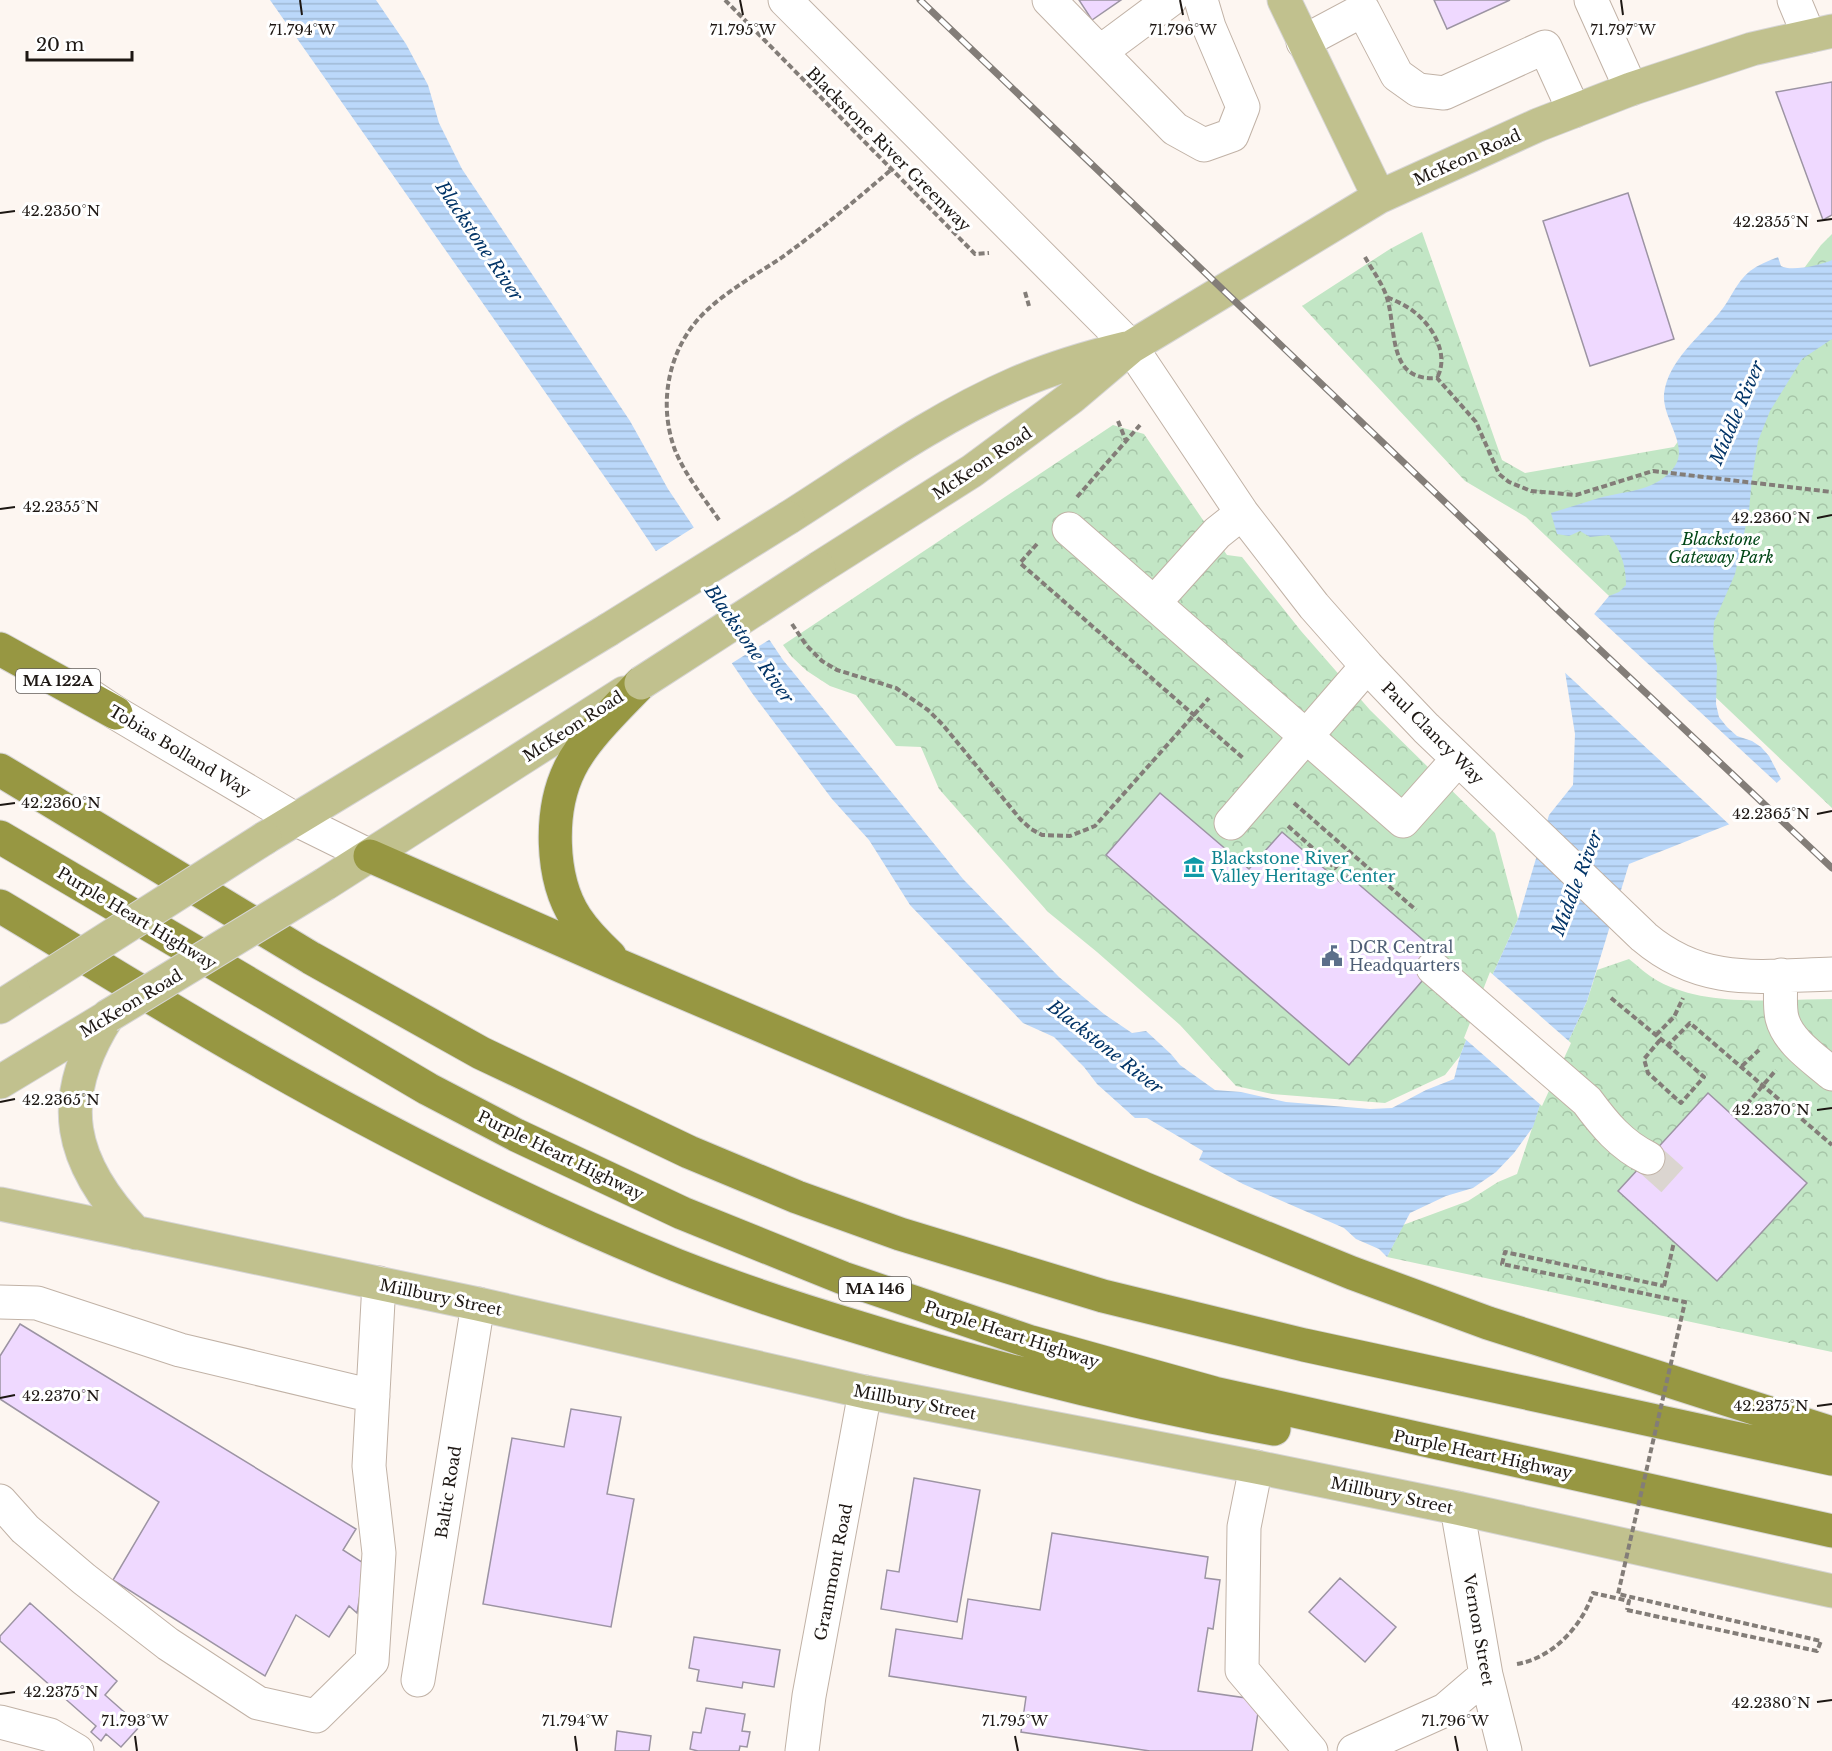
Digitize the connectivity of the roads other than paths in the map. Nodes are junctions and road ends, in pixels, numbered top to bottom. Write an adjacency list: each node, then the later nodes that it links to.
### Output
1 (786, 0): 14 (street, Paul Clancy Way)
2 (1049, 0): 10 (street)
3 (1170, 0): 10 (street)
4 (1201, 0): 10 (street)
5 (1284, 0): 9 (main road)
6 (1591, 0): 11 (street)
7 (1794, 0): 8 (street)
8 (1820, 34): 11 (main road, McKeon Road)
9 (1303, 42): 12 (street); 13 (main road)
10 (1100, 52)
11 (1631, 88): 12 (main road, McKeon Road)
12 (1574, 111): 13 (main road, McKeon Road)
13 (1379, 197): 14 (main road, McKeon Road)
14 (1131, 347): 15 (street, Paul Clancy Way); 21 (main road, McKeon Road, bridge); 26 (main road, McKeon Road, bridge)
15 (1242, 513): 17 (street); 20 (street, Paul Clancy Way)
16 (1069, 530): 17 (street)
17 (1154, 603): 23 (street)
18 (0, 632): 22 (street, Tobias Bolland Way)
19 (0, 649): 22 (highway, MA 122A)
20 (1366, 666): 23 (street); 24 (street, Paul Clancy Way)
21 (641, 683): 29 (main road, McKeon Road); 31 (highway)
22 (116, 713): 26 (street, Tobias Bolland Way / MA 122A)
23 (1306, 736): 24 (street); 27 (street)
24 (1458, 759): 34 (street, Paul Clancy Way)
25 (0, 771): 48 (highway)
26 (295, 819): 29 (street, Tobias Bolland Way / MA 122A); 35 (main road, McKeon Road, bridge)
27 (1231, 823)
28 (0, 837): 49 (highway, Purple Heart Highway / MA 146)
29 (370, 856): 31 (highway); 36 (main road, McKeon Road, bridge)
30 (0, 906): 49 (highway)
31 (623, 967): 47 (highway)
32 (1433, 968): 39 (street)
33 (1832, 974): 34 (street, Paul Clancy Way)
34 (1781, 975): 37 (street)
35 (0, 1007)
36 (108, 1016): 38 (main road, McKeon Road); 41 (main road)
37 (1832, 1074)
38 (0, 1082)
39 (1648, 1158)
40 (0, 1204): 41 (main road, Millbury Street)
41 (136, 1233): 42 (main road, Millbury Street)
42 (379, 1283): 44 (main road, Millbury Street); 46 (street)
43 (0, 1302): 46 (street)
44 (478, 1304): 45 (main road, Millbury Street); 56 (street, Baltic Road)
45 (865, 1392): 50 (main road, Millbury Street); 59 (street, Grammont Road)
46 (373, 1396): 51 (street)
47 (1832, 1433)
48 (1832, 1459)
49 (1522, 1462): 53 (highway, Purple Heart Highway / MA 146)
50 (1256, 1467): 52 (main road, Millbury Street); 60 (street)
51 (0, 1501)
52 (1457, 1508): 54 (main road, Millbury Street); 55 (street, Vernon Street)
53 (1832, 1531)
54 (1832, 1591)
55 (1486, 1676): 61 (street); 62 (street, Vernon Street)
56 (418, 1680)
57 (0, 1722): 58 (street)
58 (77, 1751)
59 (802, 1751)
60 (1311, 1751)
61 (1354, 1751)
62 (1504, 1751)

